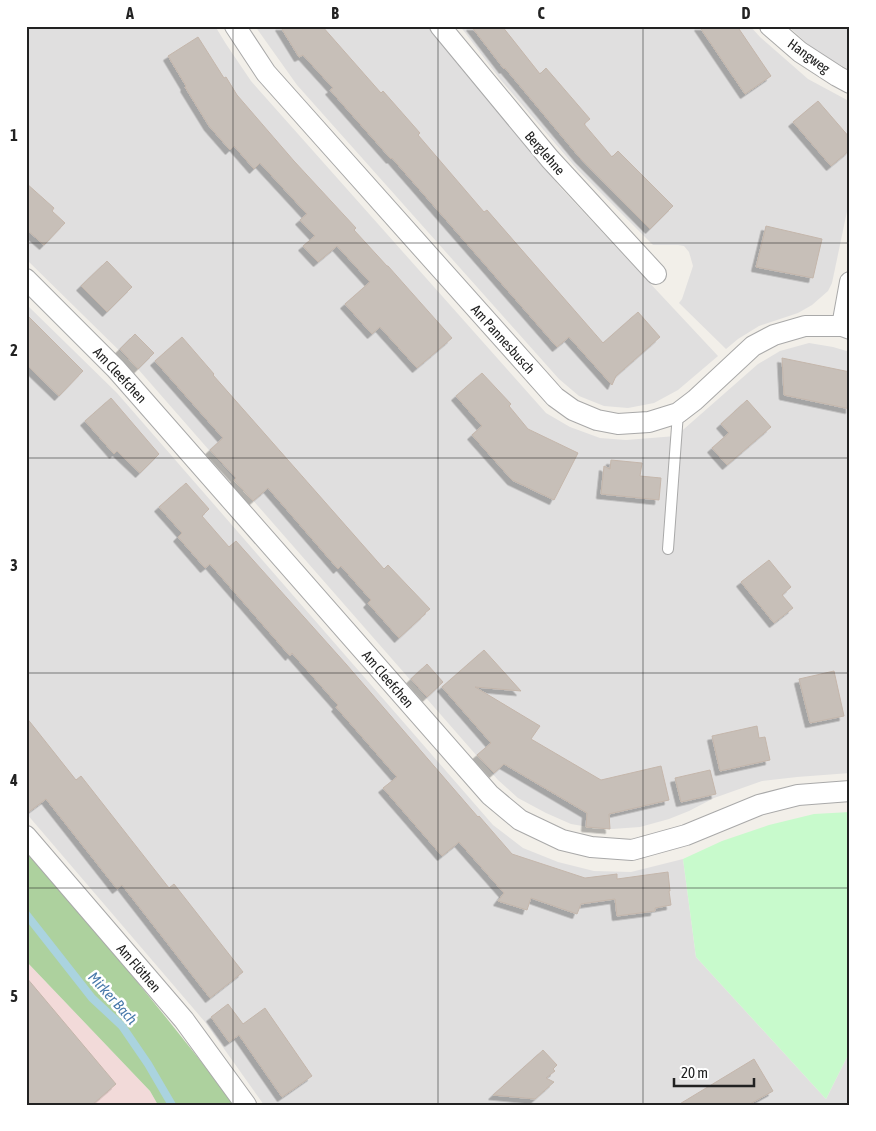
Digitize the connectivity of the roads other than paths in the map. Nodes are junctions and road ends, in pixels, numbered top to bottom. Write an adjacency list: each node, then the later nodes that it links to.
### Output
1 (235, 26): 9 (street, Am Pannesbusch)
2 (440, 26): 5 (street, Berglehne)
3 (770, 26): 4 (street, Hangweg)
4 (850, 82)
5 (656, 274)
6 (26, 280): 11 (street, Am Cleefchen)
7 (850, 282): 8 (street)
8 (846, 327): 9 (street, Am Pannesbusch)
9 (678, 413): 10 (lane)
10 (668, 549)
11 (850, 791)
12 (26, 836): 13 (street, Am Flöthen)
13 (246, 1105)

